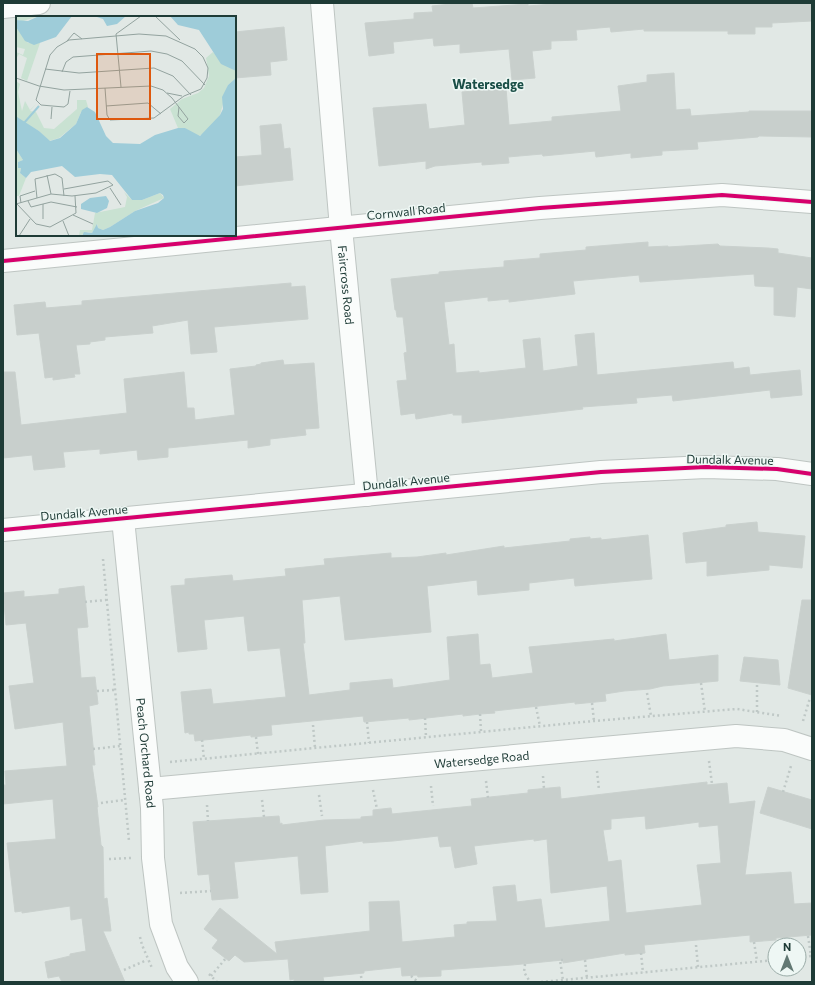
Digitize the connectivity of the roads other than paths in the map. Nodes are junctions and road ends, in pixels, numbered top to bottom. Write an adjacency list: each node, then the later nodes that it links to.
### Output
1 (39, 3): 3 (street)
2 (322, 3): 5 (street, Faircross Road)
3 (3, 6)
4 (812, 202): 5 (street, Cornwall Road)
5 (341, 228): 6 (street, Cornwall Road); 8 (street, Faircross Road)
6 (3, 261)
7 (812, 474): 8 (street, Dundalk Avenue)
8 (367, 495): 9 (street, Dundalk Avenue)
9 (122, 519): 10 (street, Dundalk Avenue); 12 (street, Peach Orchard Road)
10 (3, 530)
11 (812, 750): 12 (street, Watersedge Road)
12 (150, 789): 13 (street, Peach Orchard Road)
13 (187, 982)

